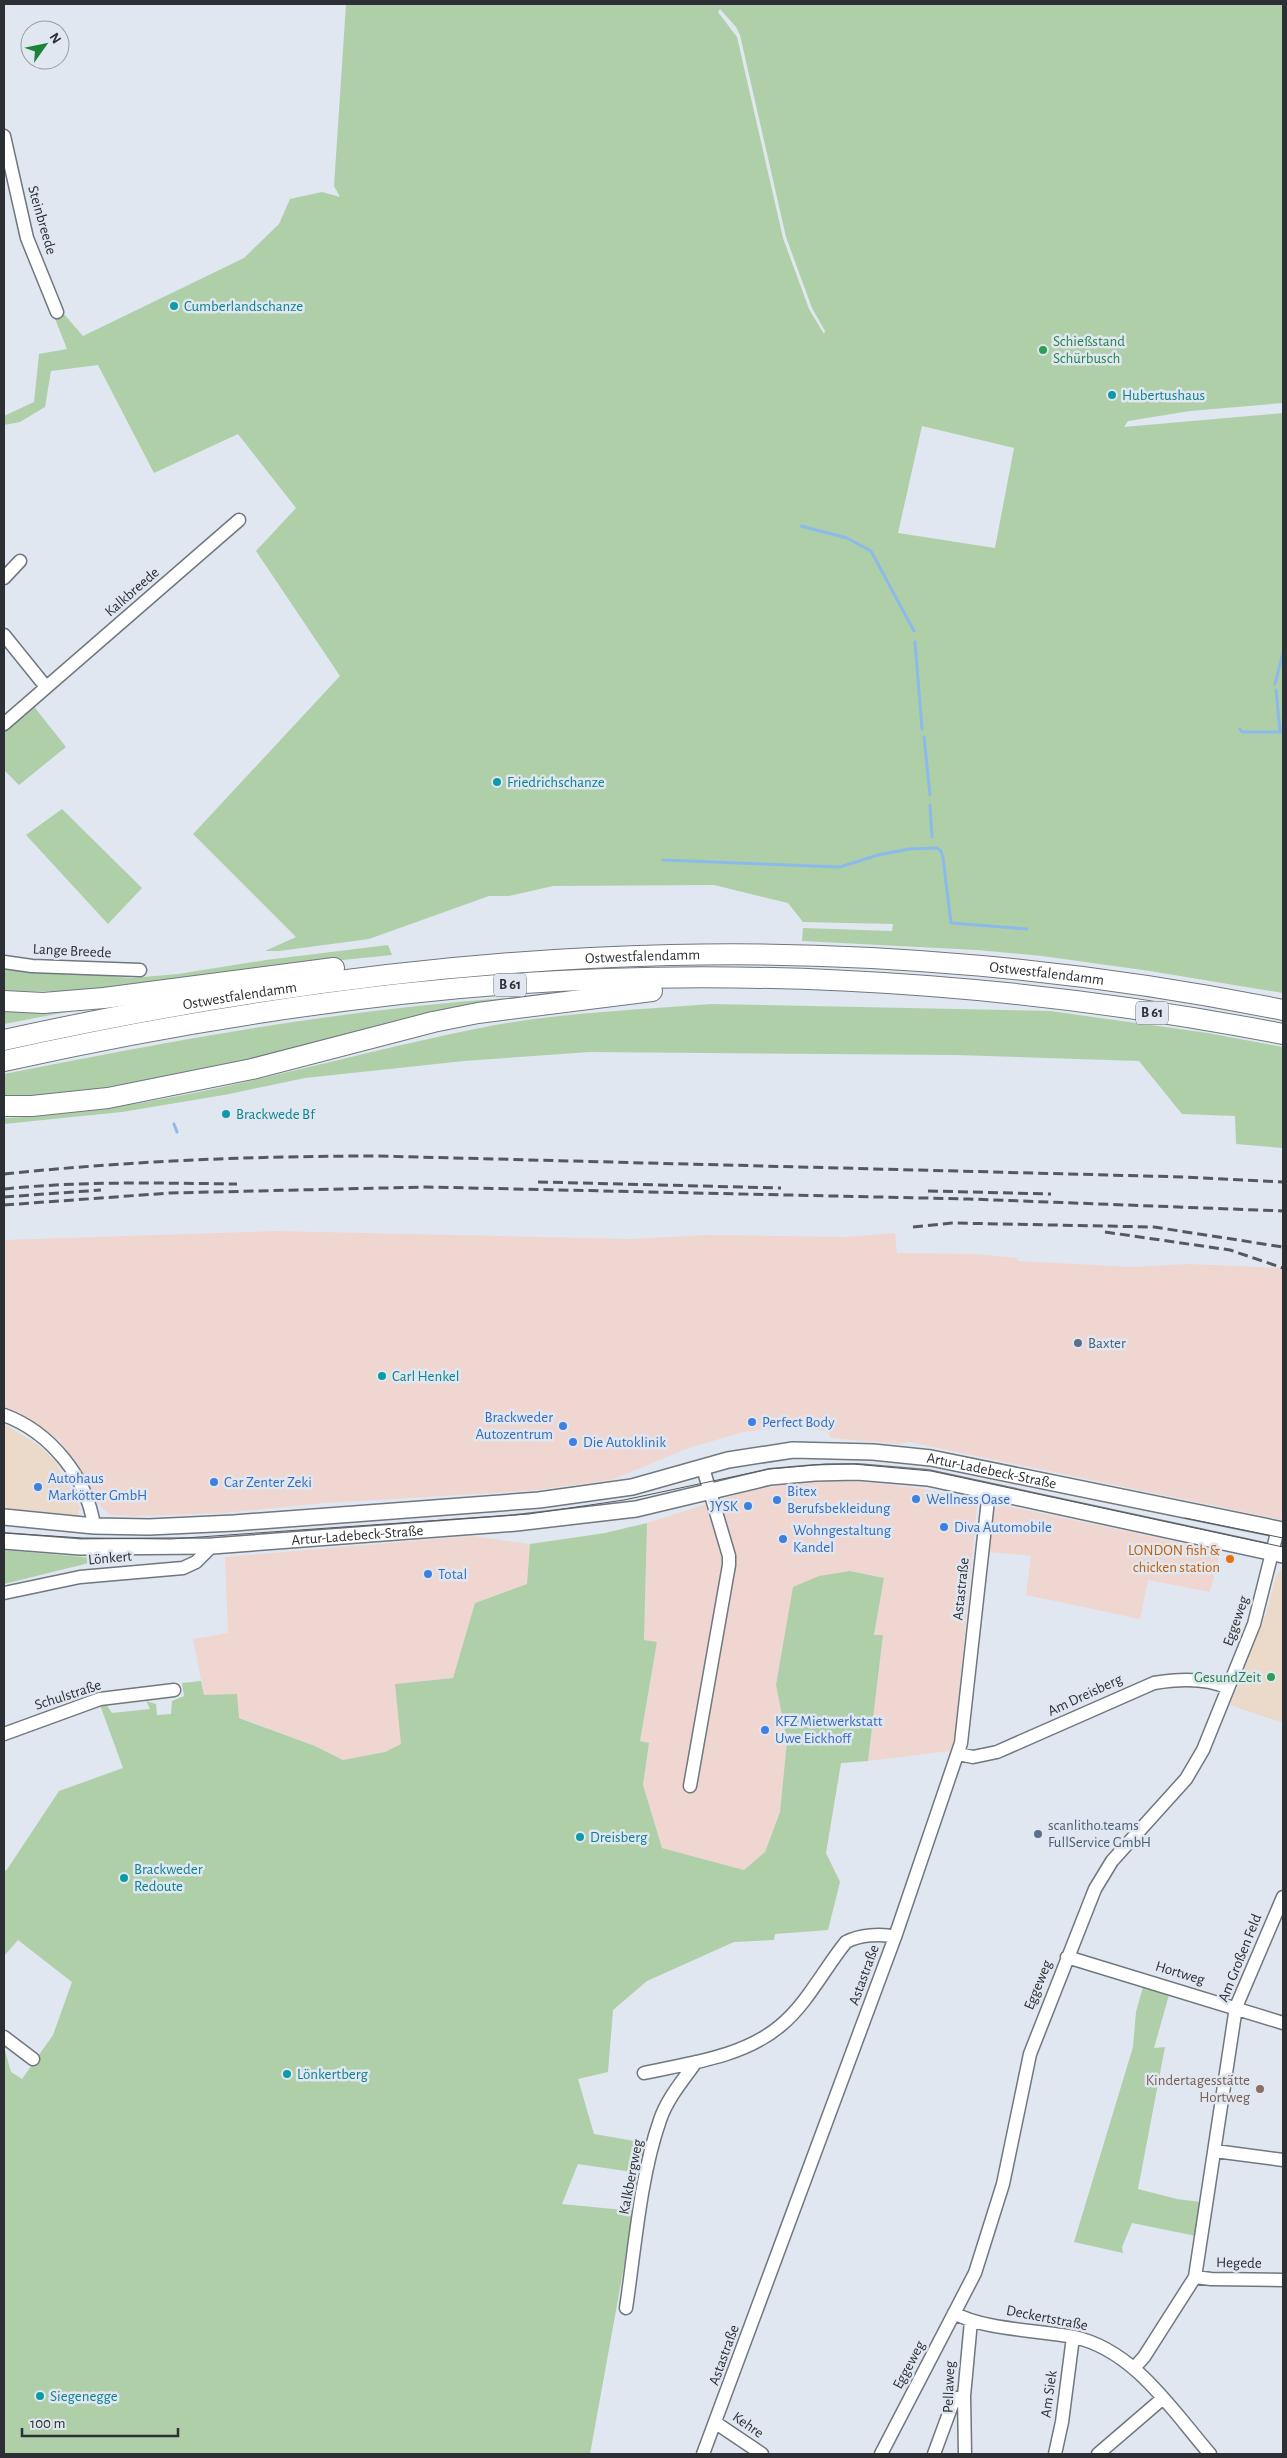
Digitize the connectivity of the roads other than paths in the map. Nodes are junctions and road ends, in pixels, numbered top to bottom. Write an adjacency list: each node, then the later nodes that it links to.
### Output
1 (4, 136): 2 (street, Steinbreede)
2 (57, 312)
3 (239, 520): 7 (street, Kalkbreede)
4 (20, 562): 5 (street)
5 (4, 578)
6 (4, 636): 7 (street)
7 (46, 687): 8 (street, Kalkbreede)
8 (4, 724)
9 (568, 959): 13 (highway); 14 (highway, Ostwestfalendamm / B 61); 16 (highway, Ostwestfalendamm / B 61)
10 (4, 962): 11 (street, Lange Breede)
11 (140, 970)
12 (1021, 995): 15 (highway, Ostwestfalendamm / B 61); 17 (highway, Ostwestfalendamm / B 61); 18 (highway, B 61)
13 (4, 1001)
14 (1283, 1010)
15 (1283, 1034)
16 (4, 1040)
17 (4, 1061)
18 (4, 1106)
19 (4, 1416): 24 (street)
20 (703, 1468): 21 (street); 24 (street, Artur-Ladebeck-Straße); 25 (street, Artur-Ladebeck-Straße)
21 (708, 1491): 22 (street, Artur-Ladebeck-Straße); 27 (street, Artur-Ladebeck-Straße); 34 (street)
22 (989, 1492): 28 (street, Artur-Ladebeck-Straße); 33 (street, Astastraße)
23 (4, 1517): 24 (street, Artur-Ladebeck-Straße)
24 (94, 1526)
25 (1280, 1530): 28 (street, Artur-Ladebeck-Straße)
26 (4, 1541): 27 (street, Artur-Ladebeck-Straße)
27 (212, 1546): 29 (street, Lönkert)
28 (1278, 1554): 30 (street, Eggeweg)
29 (4, 1593)
30 (1228, 1688): 33 (street, Am Dreisberg); 37 (street, Eggeweg)
31 (174, 1690): 32 (street, Schulstraße)
32 (4, 1734)
33 (958, 1754): 36 (street, Astastraße)
34 (690, 1786)
35 (1282, 1904): 38 (street, Am Großen Feld)
36 (895, 1937): 42 (street); 55 (street, Astastraße)
37 (1067, 1957): 38 (street, Hortweg); 49 (street, Eggeweg)
38 (1236, 2008): 39 (street, Hortweg); 44 (street, Am Großen Feld)
39 (1283, 2023)
40 (4, 2037): 41 (street)
41 (33, 2059)
42 (696, 2062): 43 (street); 48 (street, Kalkbergweg)
43 (644, 2073)
44 (1214, 2151): 45 (street); 46 (street, Am Großen Feld)
45 (1283, 2160)
46 (1195, 2277): 47 (street, Hegede); 52 (street, Am Großen Feld)
47 (1283, 2280)
48 (626, 2308)
49 (954, 2313): 50 (street, Deckertstraße); 58 (street, Eggeweg)
50 (971, 2321): 51 (street, Deckertstraße); 53 (street, Pellaweg)
51 (1073, 2337): 52 (street, Deckertstraße); 61 (street, Am Siek)
52 (1134, 2368): 54 (street, Deckertstraße)
53 (964, 2396): 59 (street); 60 (street, Pellaweg)
54 (1162, 2399): 62 (street); 63 (street, Deckertstraße)
55 (716, 2423): 56 (street, Astastraße); 57 (street, Kehre)
56 (703, 2454)
57 (762, 2454)
58 (881, 2454)
59 (934, 2454)
60 (965, 2454)
61 (1055, 2454)
62 (1098, 2454)
63 (1210, 2454)

